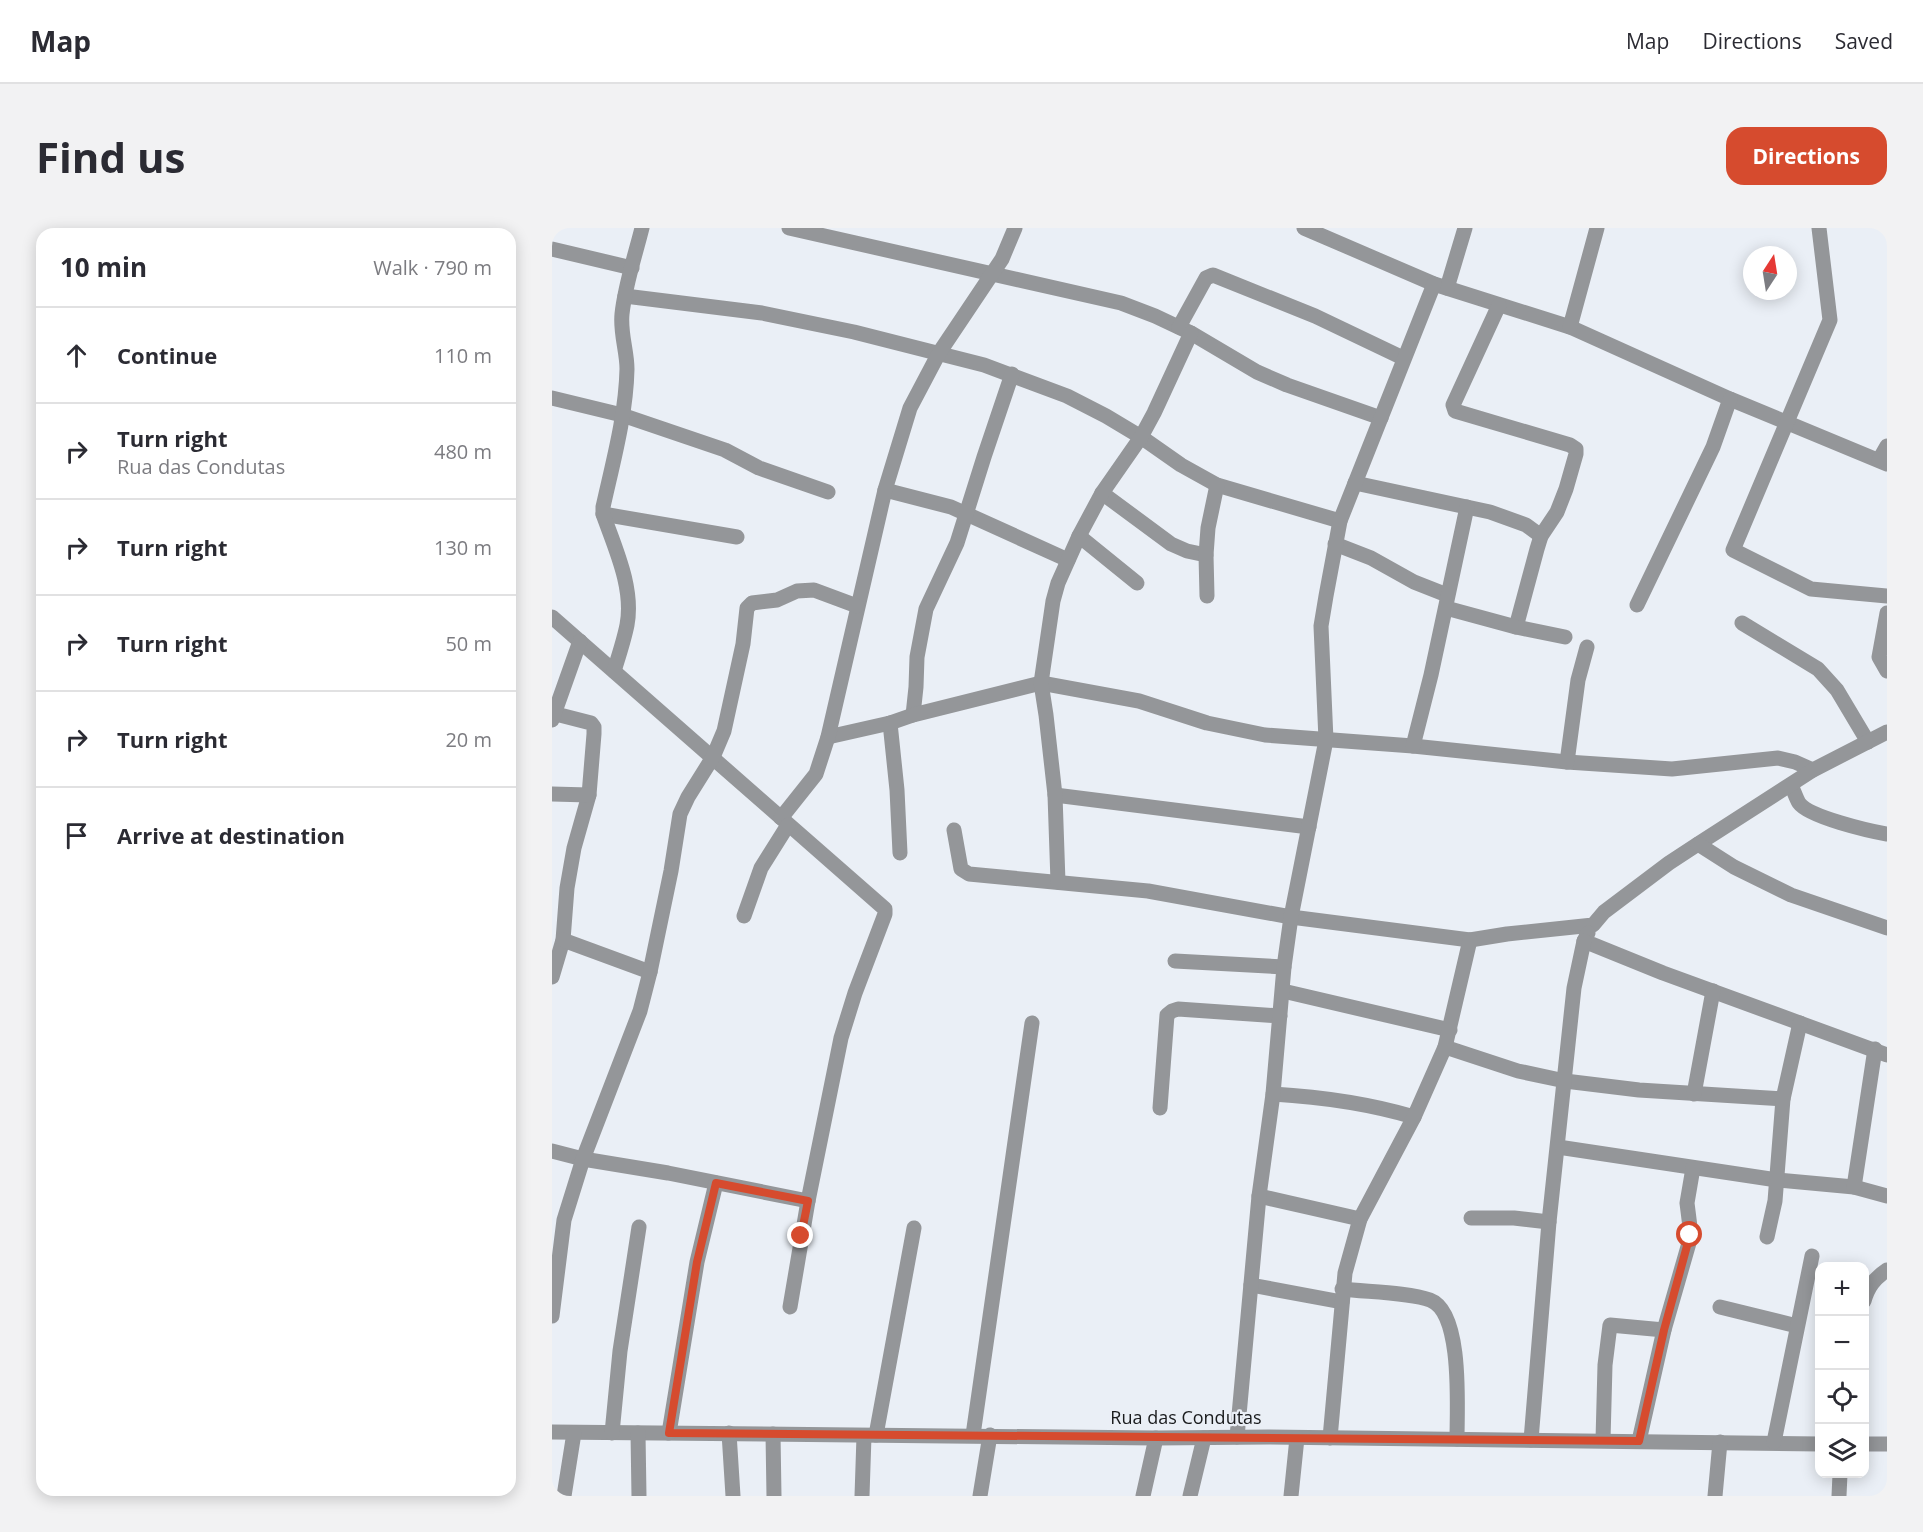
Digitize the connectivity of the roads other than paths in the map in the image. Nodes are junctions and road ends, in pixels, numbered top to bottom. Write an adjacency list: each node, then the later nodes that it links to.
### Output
1 (642, 228): 10 (street)
2 (789, 228): 8 (street)
3 (1015, 228): 11 (street)
4 (1304, 228): 12 (street)
5 (1465, 228): 12 (street)
6 (1597, 228): 15 (street)
7 (1819, 228): 24 (street)
8 (813, 231): 11 (street)
9 (552, 249): 10 (street)
10 (632, 268): 13 (street)
11 (993, 274): 16 (street); 17 (street)
12 (1441, 286): 14 (street); 18 (street)
13 (625, 296): 17 (street); 22 (street)
14 (1498, 305): 15 (street); 38 (street)
15 (1570, 327): 21 (street)
16 (1185, 330): 18 (street); 23 (street); 25 (street)
17 (939, 353): 19 (street); 30 (street)
18 (1403, 358): 23 (street)
19 (1012, 374): 25 (street); 34 (street)
20 (552, 398): 22 (street)
21 (1730, 399): 24 (street); 47 (street)
22 (622, 415): 31 (street); 35 (street)
23 (1381, 418): 28 (street)
24 (1787, 422): 27 (street); 45 (street)
25 (1141, 436): 29 (street); 32 (street)
26 (1887, 446): 27 (street)
27 (1883, 462)
28 (1355, 483): 33 (street); 36 (street)
29 (1217, 485): 36 (street); 41 (street)
30 (885, 490): 34 (street); 48 (street)
31 (828, 492)
32 (1102, 494): 37 (street); 41 (street)
33 (1467, 507): 38 (street); 46 (street)
34 (967, 513): 42 (street); 60 (street)
35 (603, 514): 39 (street); 56 (street)
36 (1340, 521): 40 (street)
37 (1079, 536): 42 (street); 43 (street)
38 (1542, 536): 52 (street)
39 (737, 537)
40 (1335, 544): 46 (street); 64 (street)
41 (1206, 555): 44 (street)
42 (1068, 560): 58 (street)
43 (1137, 583)
44 (1207, 596)
45 (1887, 596)
46 (1446, 602): 52 (street); 66 (street)
47 (1637, 605)
48 (857, 606): 63 (street); 67 (street)
49 (1887, 613): 57 (street)
50 (552, 617): 54 (street)
51 (1742, 623): 65 (street)
52 (1516, 627): 53 (street)
53 (1565, 637)
54 (580, 641): 56 (street); 59 (street)
55 (1587, 647): 68 (street)
56 (614, 670): 67 (street)
57 (1887, 671)
58 (1041, 683): 60 (street); 64 (street); 73 (street)
59 (552, 715): 72 (street)
60 (913, 715): 61 (street)
61 (890, 723): 63 (street); 79 (street)
62 (1887, 732): 65 (street)
63 (828, 736): 74 (street)
64 (1326, 740): 66 (street); 75 (street)
65 (1869, 742): 69 (street)
66 (1413, 746): 68 (street)
67 (713, 757): 74 (street); 90 (street)
68 (1567, 762): 69 (street)
69 (1813, 771): 70 (street)
70 (1791, 785): 77 (street); 78 (street)
71 (552, 794): 72 (street)
72 (589, 795): 85 (street)
73 (1055, 795): 75 (street); 80 (street)
74 (784, 821): 81 (street); 115 (street)
75 (1309, 827): 82 (street)
76 (954, 830): 80 (street)
77 (1887, 834)
78 (1698, 844): 83 (street); 84 (street)
79 (900, 853)
80 (1058, 882): 82 (street)
81 (744, 916)
82 (1291, 916): 86 (street); 89 (street)
83 (1593, 925): 86 (street); 87 (street)
84 (1887, 928)
85 (563, 940): 90 (street); 91 (street)
86 (1470, 940): 97 (street)
87 (1584, 941): 93 (street); 100 (street)
88 (1175, 961): 89 (street)
89 (1284, 967): 92 (street)
90 (650, 972): 108 (street)
91 (552, 977)
92 (1283, 991): 94 (street); 97 (street)
93 (1713, 991): 96 (street); 102 (street)
94 (1281, 1016): 101 (street); 104 (street)
95 (1032, 1023): 140 (street)
96 (1800, 1023): 99 (street); 103 (street)
97 (1449, 1030): 98 (street)
98 (1445, 1047): 100 (street); 105 (street)
99 (1884, 1053): 112 (street)
100 (1564, 1081): 102 (street); 106 (street)
101 (1273, 1094): 105 (street); 113 (street)
102 (1694, 1094): 103 (street)
103 (1783, 1099): 110 (street)
104 (1160, 1108)
105 (1414, 1117): 117 (street)
106 (1558, 1148): 109 (street); 118 (street)
107 (552, 1151): 108 (street)
108 (583, 1159): 111 (street); 129 (street)
109 (1693, 1168): 110 (street); 131 (street)
110 (1777, 1180): 112 (street); 121 (street)
111 (716, 1183): 115 (street); 136 (street)
112 (1854, 1187): 114 (street)
113 (1259, 1196): 117 (street); 124 (street)
114 (1887, 1196)
115 (808, 1201): 127 (street)
116 (1471, 1218): 118 (street)
117 (1360, 1219): 126 (street)
118 (1549, 1221): 148 (street)
119 (639, 1227): 134 (street)
120 (914, 1228): 139 (street)
121 (1767, 1237)
122 (1812, 1256): 130 (street)
123 (1887, 1270): 125 (street)
124 (1251, 1285): 126 (street); 142 (street)
125 (1869, 1287)
126 (1342, 1296): 146 (street); 147 (street)
127 (790, 1306)
128 (1720, 1307): 130 (street)
129 (552, 1316)
130 (1797, 1326): 152 (street)
131 (1664, 1330): 149 (street); 150 (street)
132 (552, 1432): 133 (street, Rua das Condutas)
133 (574, 1433): 134 (street, Rua das Condutas); 157 (street)
134 (612, 1433): 135 (street, Rua das Condutas)
135 (638, 1433): 136 (street, Rua das Condutas); 158 (street)
136 (669, 1433): 137 (street, Rua das Condutas)
137 (729, 1433): 138 (street, Rua das Condutas); 159 (street)
138 (772, 1434): 139 (street, Rua das Condutas); 160 (street)
139 (870, 1435): 140 (street, Rua das Condutas); 161 (street)
140 (973, 1435): 141 (street, Rua das Condutas)
141 (990, 1435): 143 (street, Rua das Condutas); 162 (street)
142 (1237, 1437): 144 (street, Rua das Condutas); 145 (street, Rua das Condutas)
143 (1156, 1438): 144 (street, Rua das Condutas); 163 (street)
144 (1204, 1438): 164 (street)
145 (1297, 1438): 146 (street, Rua das Condutas); 165 (street)
146 (1330, 1438): 147 (street, Rua das Condutas)
147 (1457, 1439): 148 (street, Rua das Condutas)
148 (1532, 1440): 149 (street, Rua das Condutas)
149 (1603, 1440): 150 (street, Rua das Condutas)
150 (1639, 1441): 151 (street, Rua das Condutas)
151 (1720, 1442): 152 (street, Rua das Condutas); 166 (street)
152 (1774, 1442): 153 (street, Rua das Condutas)
153 (1815, 1444)
154 (1869, 1444): 155 (street)
155 (1887, 1444)
156 (1840, 1478): 167 (street)
157 (564, 1496)
158 (639, 1496)
159 (733, 1496)
160 (774, 1496)
161 (862, 1496)
162 (980, 1496)
163 (1143, 1496)
164 (1191, 1496)
165 (1291, 1496)
166 (1716, 1496)
167 (1839, 1496)

